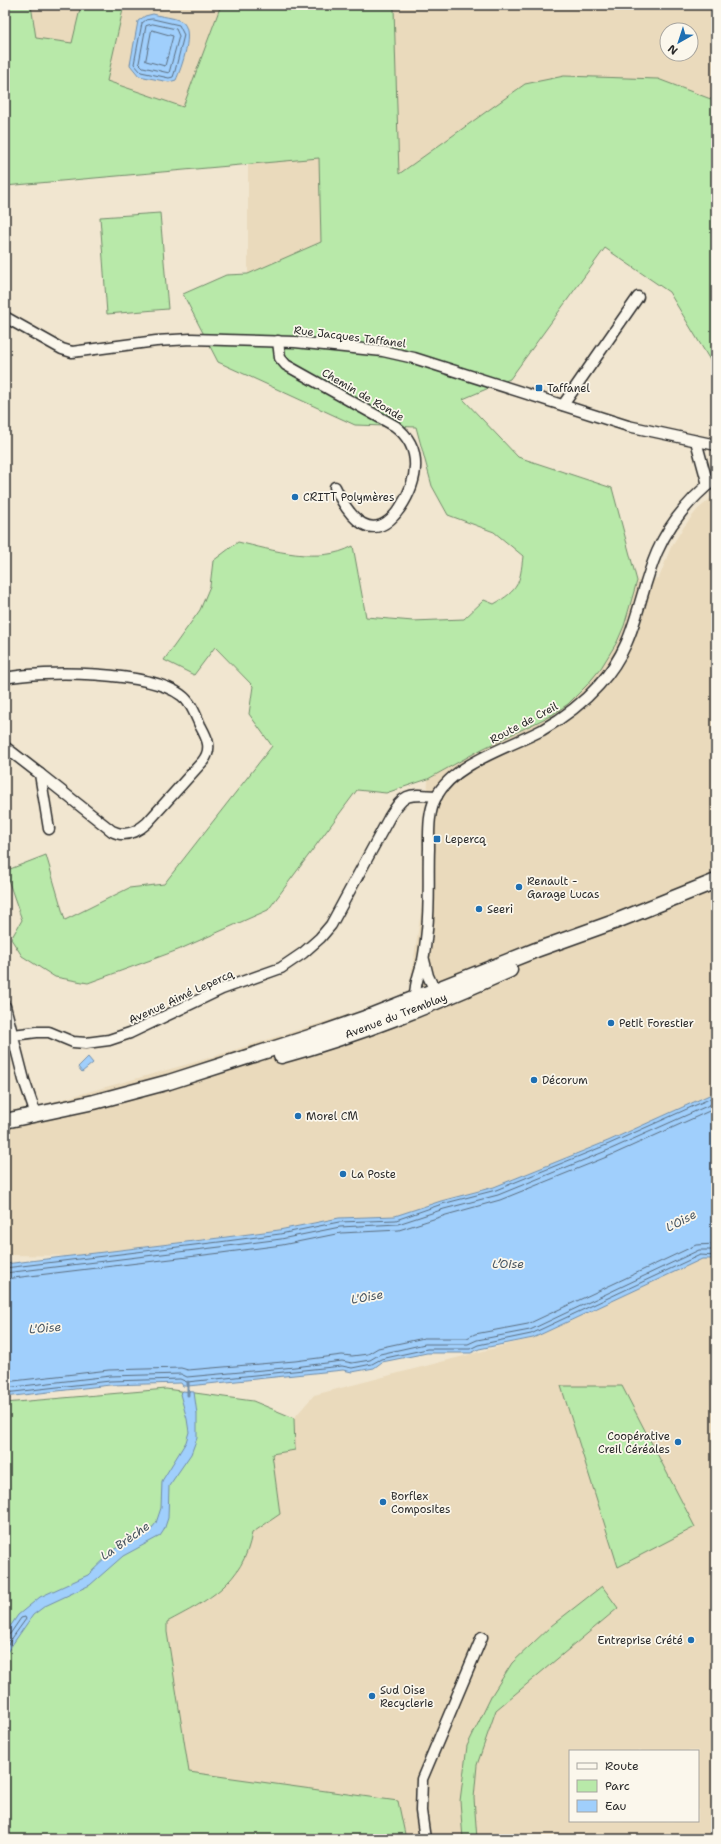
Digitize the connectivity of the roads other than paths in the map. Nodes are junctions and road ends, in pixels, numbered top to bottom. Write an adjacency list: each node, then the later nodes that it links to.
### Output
1 (638, 297): 4 (street)
2 (5, 317): 3 (street, Rue Jacques Taffanel)
3 (278, 341): 4 (street, Rue Jacques Taffanel); 8 (street, Chemin de Ronde)
4 (563, 405): 5 (street, Rue Jacques Taffanel)
5 (696, 441): 6 (street, Rue Jacques Taffanel); 7 (street)
6 (716, 445)
7 (712, 481): 12 (street, Route de Creil)
8 (335, 487)
9 (5, 678): 11 (street)
10 (5, 747): 11 (street)
11 (40, 774): 13 (street)
12 (437, 796): 15 (street, Route de Creil); 19 (street, Avenue Aimé Lepercq)
13 (49, 829)
14 (716, 881): 16 (main road, Avenue du Tremblay)
15 (424, 958): 16 (street, Route de Creil); 17 (street, Route de Creil)
16 (435, 990): 17 (main road, Avenue du Tremblay)
17 (416, 999): 20 (main road, Avenue du Tremblay)
18 (5, 1006): 19 (street)
19 (13, 1035): 20 (street)
20 (36, 1115): 21 (main road, Avenue du Tremblay)
21 (5, 1121)
22 (482, 1637): 23 (street)
23 (425, 1839)

